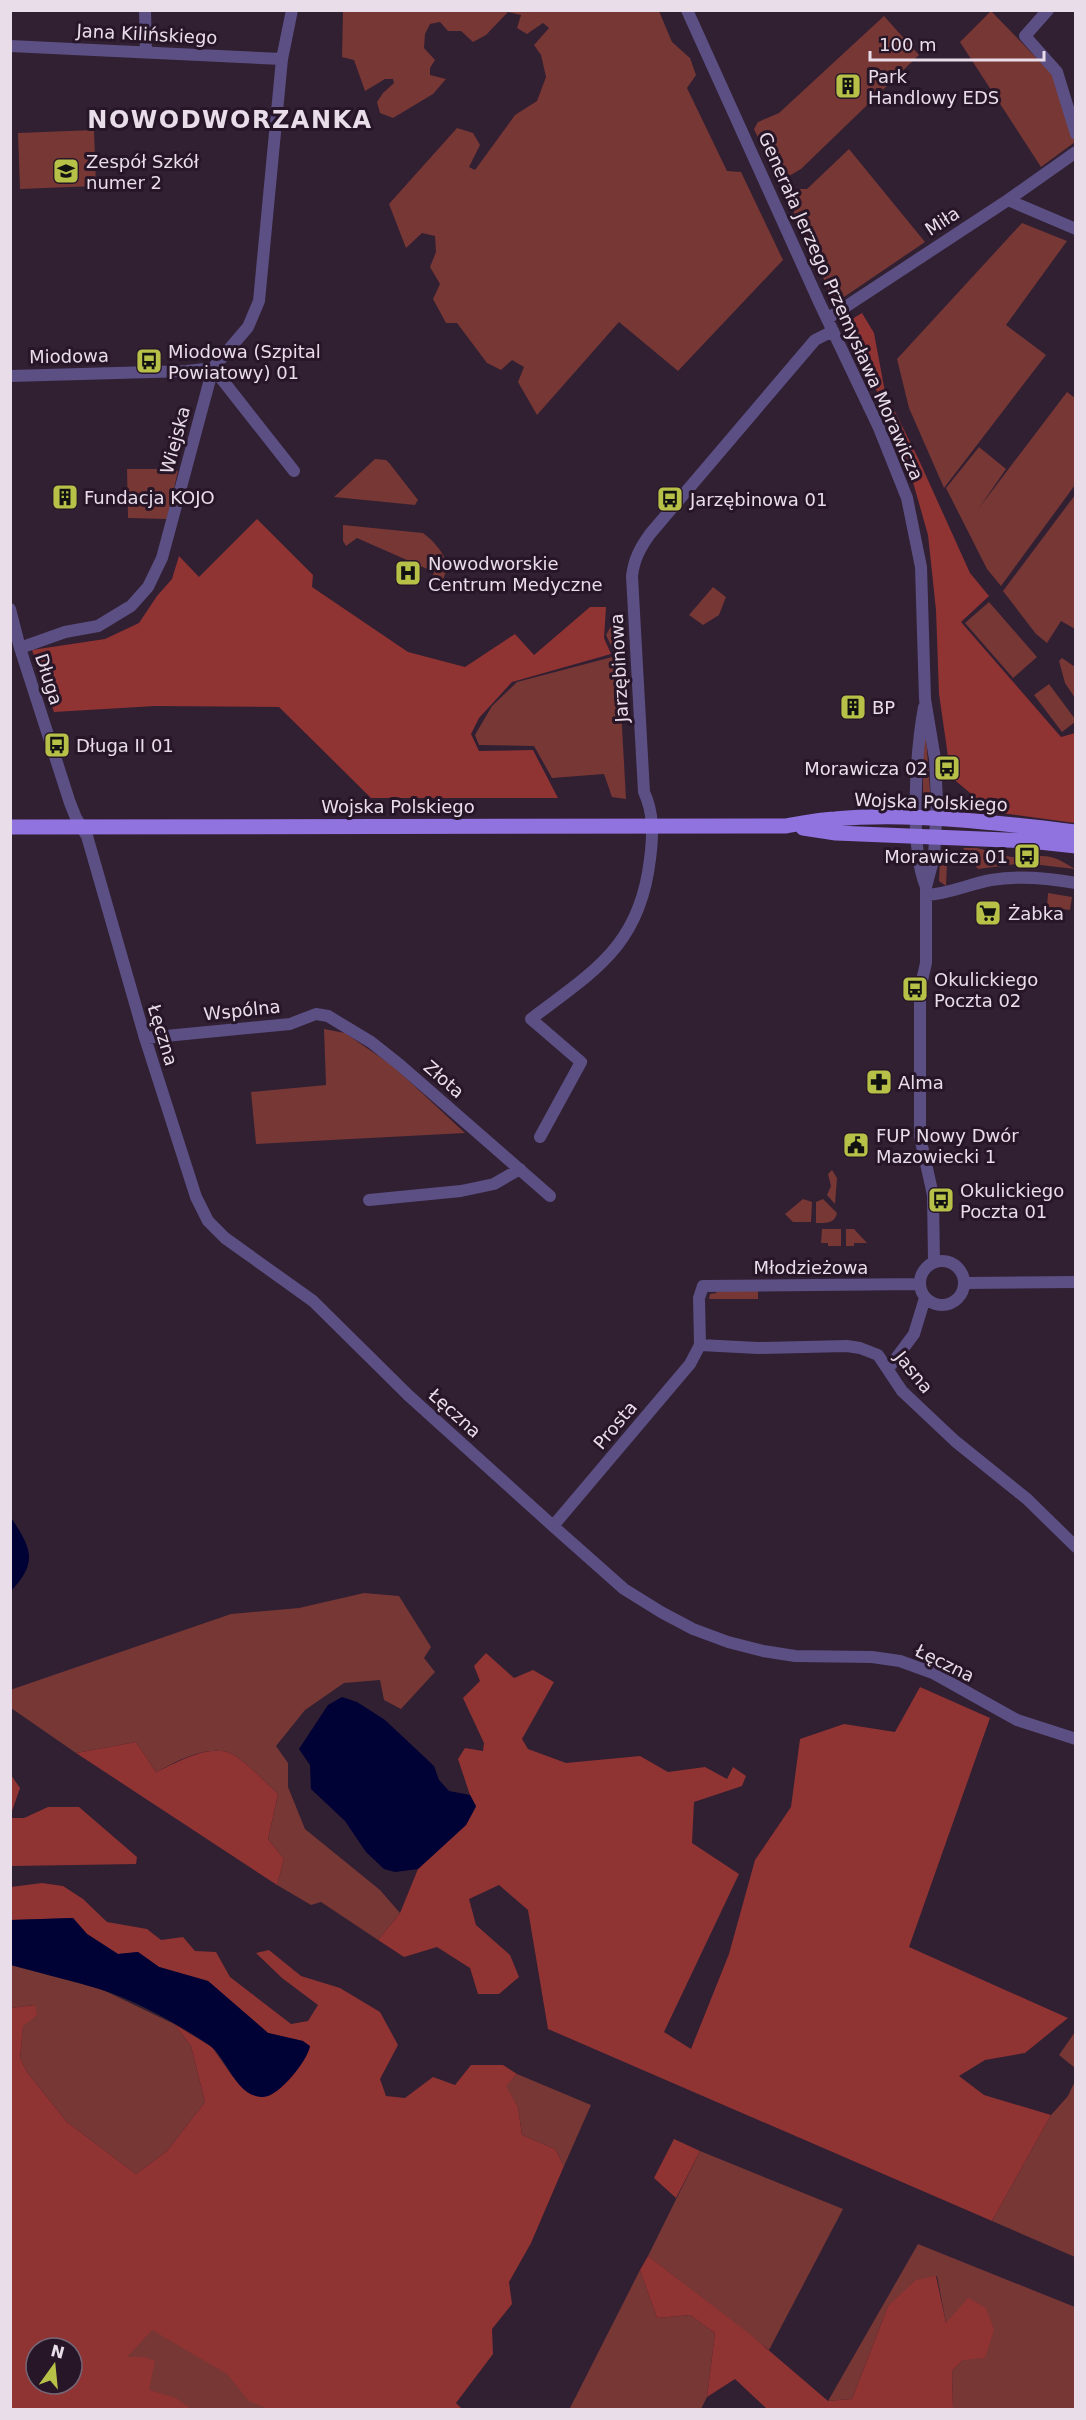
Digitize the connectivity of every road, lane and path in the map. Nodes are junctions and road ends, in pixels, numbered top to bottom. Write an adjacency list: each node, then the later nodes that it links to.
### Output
1 (145, 10): 6 (street)
2 (292, 10): 7 (street)
3 (687, 10): 12 (street, Generała Jerzego Przemysława Morawicza)
4 (1048, 10): 8 (street)
5 (10, 46): 6 (street, Jana Kilińskiego)
6 (146, 52): 7 (street, Jana Kilińskiego)
7 (282, 59): 14 (street)
8 (1076, 134)
9 (1075, 152): 10 (street, Miła)
10 (1008, 200): 11 (street); 12 (street, Miła)
11 (1076, 229)
12 (827, 319): 13 (street, Generała Jerzego Przemysława Morawicza)
13 (833, 331): 19 (street, Generała Jerzego Przemysława Morawicza); 22 (street, Jarzębinowa)
14 (213, 368): 15 (street, Miodowa); 16 (street); 18 (street, Wiejska)
15 (10, 376)
16 (294, 471)
17 (10, 609): 18 (street, Długa)
18 (20, 648): 25 (street, Długa)
19 (925, 699): 20 (street, Generała Jerzego Przemysława Morawicza); 21 (street, Generała Jerzego Przemysława Morawicza)
20 (917, 819): 21 (main road, Wojska Polskiego); 23 (main road, Wojska Polskiego); 27 (street, Generała Jerzego Przemysława Morawicza)
21 (936, 820): 26 (main road, Wojska Polskiego); 28 (street, Generała Jerzego Przemysława Morawicza)
22 (651, 825): 23 (main road, Wojska Polskiego); 25 (main road, Wojska Polskiego); 34 (street, Jarzębinowa)
23 (785, 826): 27 (main road, Wojska Polskiego)
24 (10, 827): 25 (main road, Wojska Polskiego)
25 (81, 827): 33 (street, Łęczna)
26 (1076, 832)
27 (917, 836): 28 (main road, Wojska Polskiego); 31 (street, Generała Jerzego Przemysława Morawicza)
28 (935, 836): 29 (main road, Wojska Polskiego); 31 (street, Generała Jerzego Przemysława Morawicza)
29 (1076, 846)
30 (1076, 883): 31 (street)
31 (926, 891): 38 (street)
32 (339, 1022): 33 (street, Wspólna); 35 (street, Złota)
33 (145, 1038): 45 (street, Łęczna)
34 (540, 1137)
35 (520, 1169): 36 (street, Złota); 37 (street)
36 (550, 1196)
37 (369, 1200)
38 (934, 1262): 40 (street); 41 (street)
39 (1076, 1282): 40 (street)
40 (965, 1283): 42 (street)
41 (920, 1284): 42 (street); 43 (street, Młodzieżowa)
42 (926, 1298): 44 (street)
43 (700, 1345): 44 (street, Jasna); 45 (street, Prosta)
44 (888, 1369): 46 (street, Jasna)
45 (553, 1526): 47 (street, Łęczna)
46 (1076, 1547)
47 (1076, 1739)

